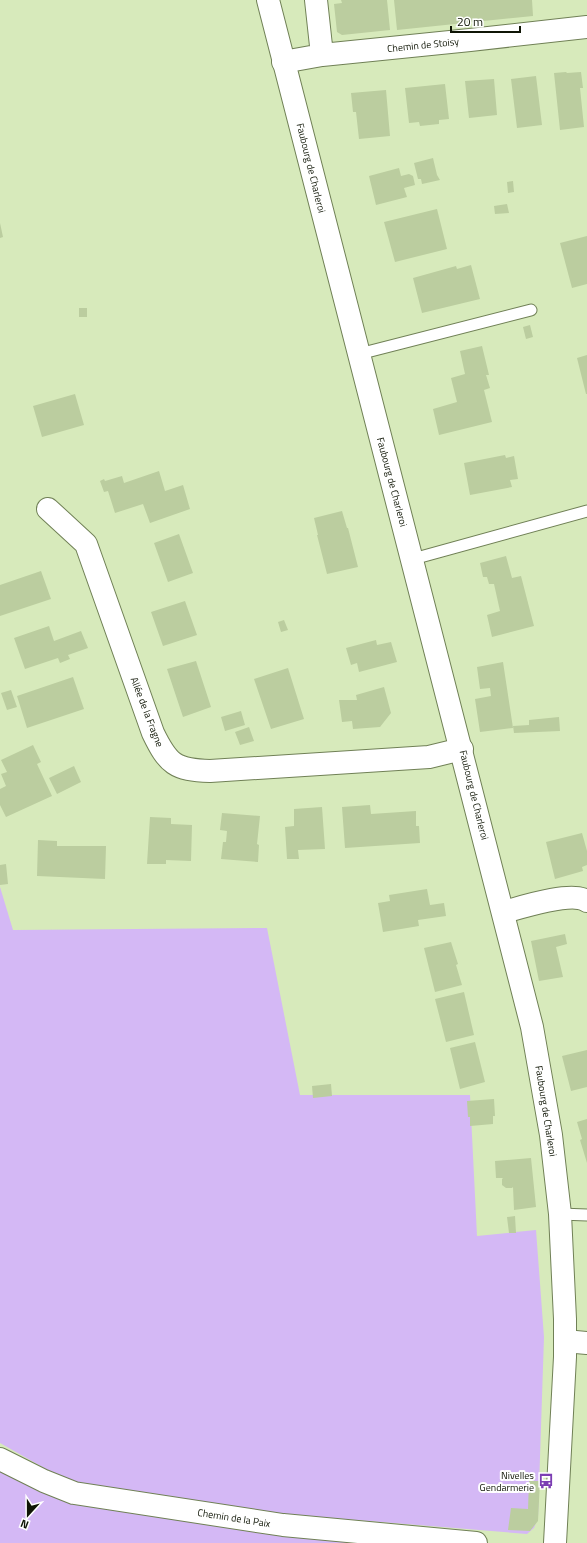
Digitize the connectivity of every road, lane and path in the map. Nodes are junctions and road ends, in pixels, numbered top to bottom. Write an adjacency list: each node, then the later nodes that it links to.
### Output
1 (268, 0): 5 (main road, Faubourg de Charleroi)
2 (316, 0): 4 (main road)
3 (587, 26): 4 (main road, Chemin de Stoisy)
4 (322, 55): 5 (main road, Chemin de Stoisy)
5 (283, 62): 7 (main road, Faubourg de Charleroi)
6 (531, 310): 7 (lane)
7 (359, 354): 10 (main road, Faubourg de Charleroi)
8 (48, 509): 11 (main road, Allée de la Fragne)
9 (587, 511): 10 (lane)
10 (413, 559): 11 (main road, Faubourg de Charleroi)
11 (462, 749): 13 (main road, Faubourg de Charleroi)
12 (587, 901): 13 (main road)
13 (504, 912): 14 (main road, Faubourg de Charleroi)
14 (560, 1214): 15 (lane); 16 (main road, Faubourg de Charleroi)
15 (587, 1215)
16 (565, 1341): 17 (main road); 20 (main road, Faubourg de Charleroi)
17 (587, 1342)
18 (0, 1459): 19 (main road, Chemin de la Paix)
19 (476, 1543)
20 (555, 1543)

